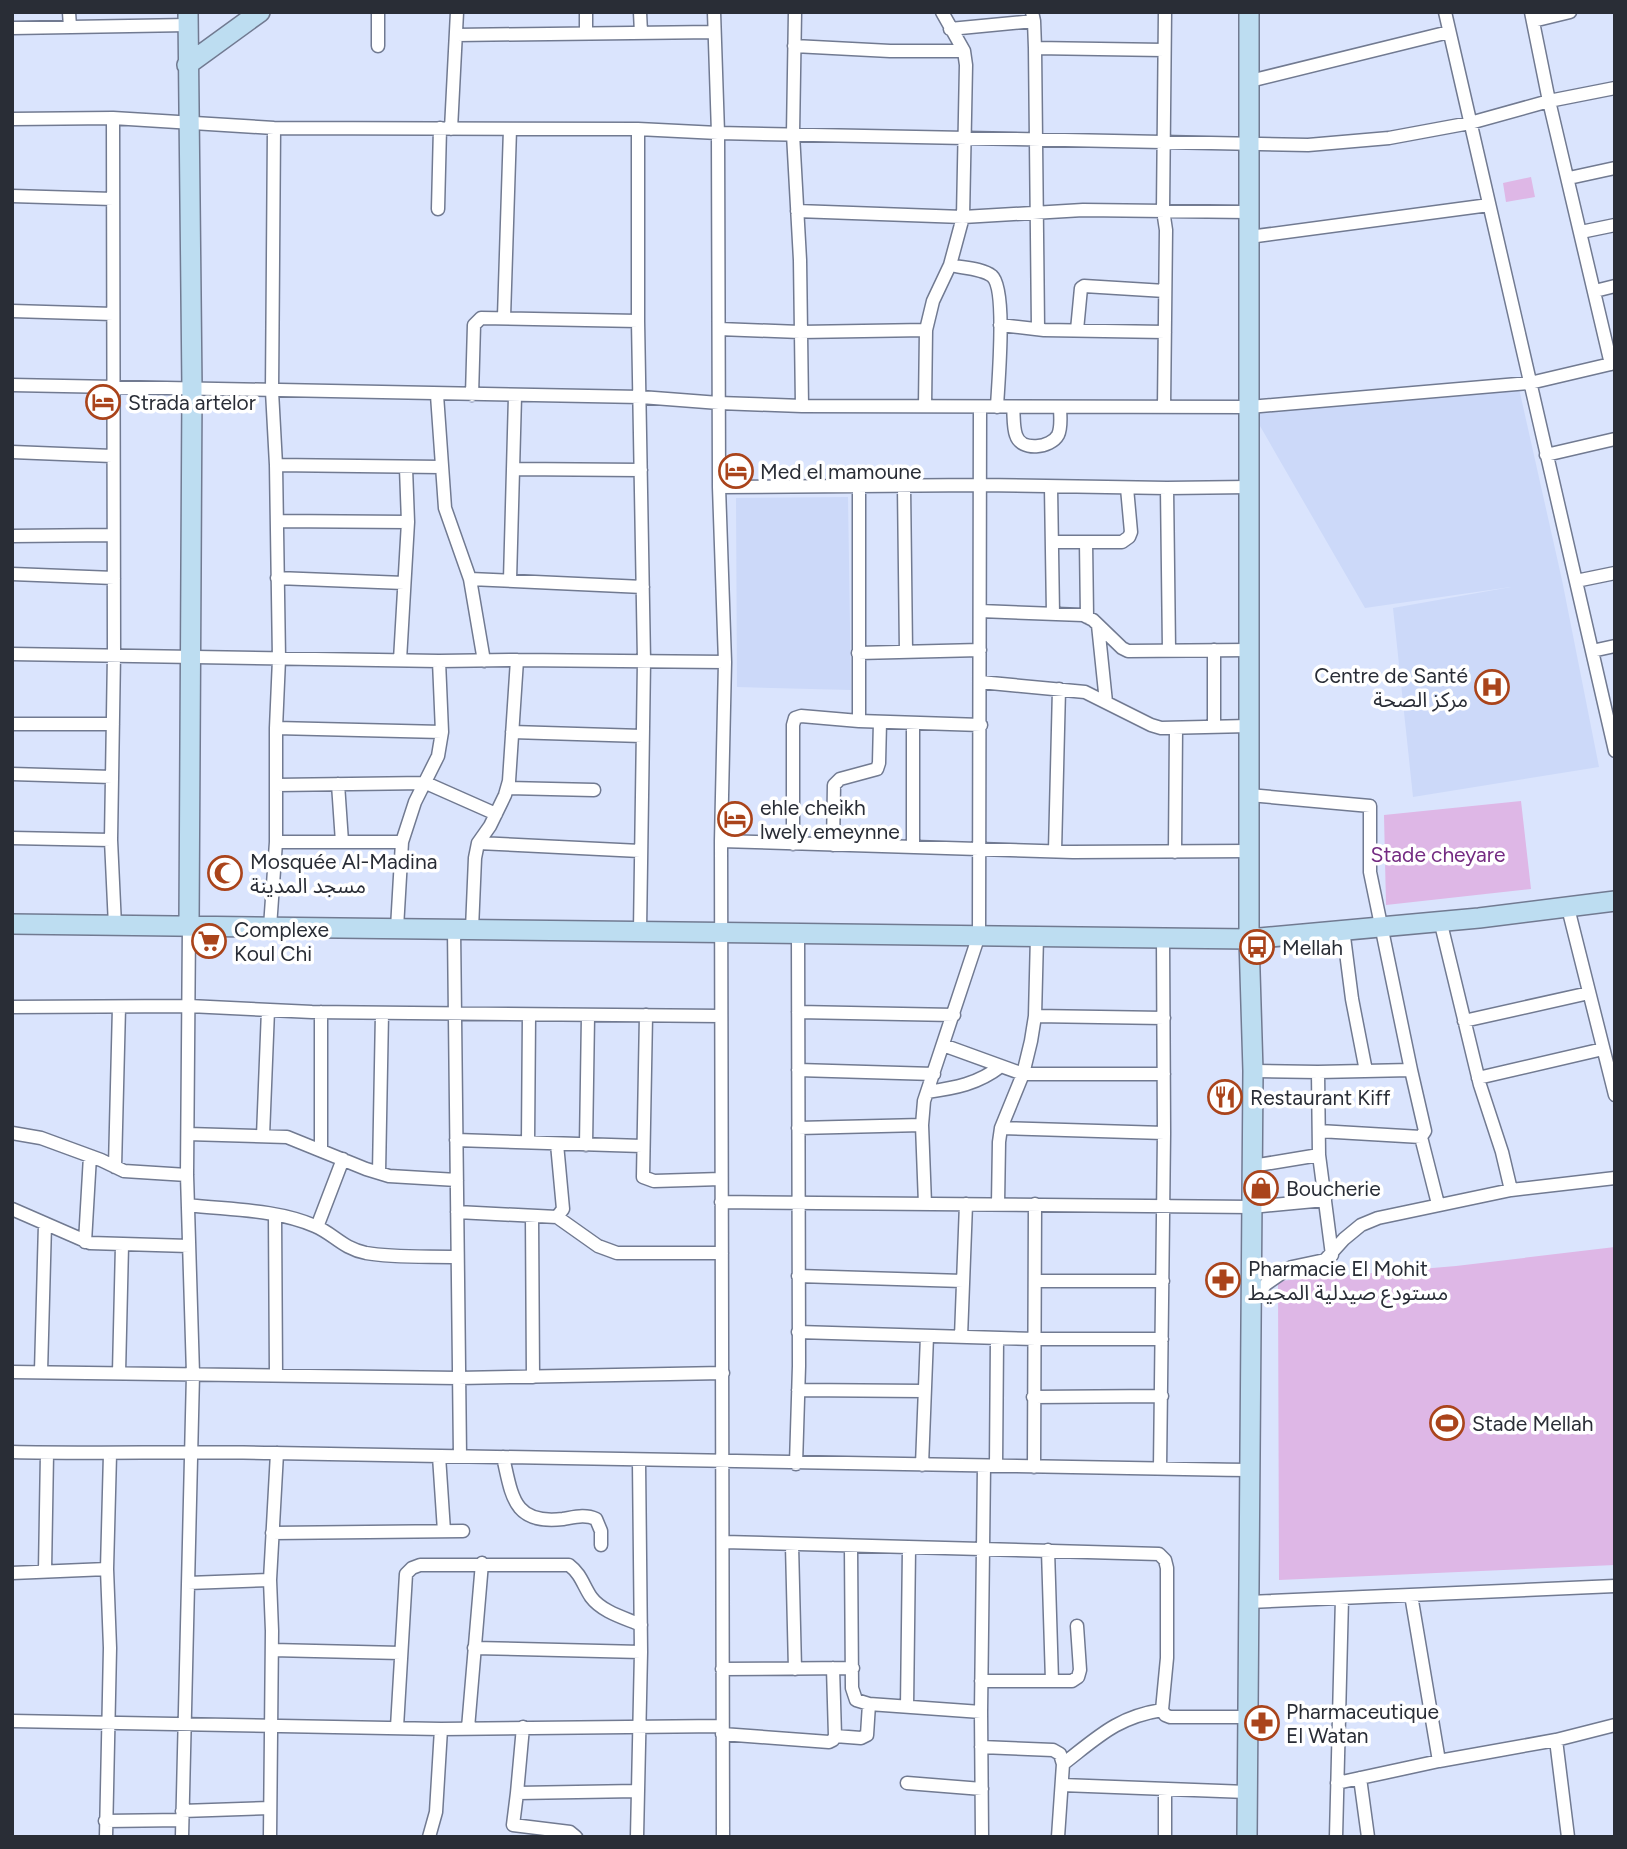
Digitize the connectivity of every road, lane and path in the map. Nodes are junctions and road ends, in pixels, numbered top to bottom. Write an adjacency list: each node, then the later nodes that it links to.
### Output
1 (69, 12): 19 (street)
2 (122, 12): 18 (street)
3 (260, 12): 32 (main road)
4 (378, 12): 27 (street)
5 (457, 12): 26 (street)
6 (586, 12): 25 (street)
7 (640, 12): 24 (street)
8 (714, 12): 22 (street)
9 (795, 12): 28 (street)
10 (942, 12): 21 (street)
11 (1165, 12): 30 (street)
12 (1250, 12): 33 (main road)
13 (1445, 12): 23 (street)
14 (1570, 12): 16 (street)
15 (1033, 17): 21 (street); 29 (street)
16 (1532, 17): 35 (street)
17 (188, 19): 18 (street); 32 (main road)
18 (123, 26): 19 (street)
19 (70, 27): 20 (street)
20 (12, 28)
21 (950, 29): 31 (street)
22 (714, 32): 24 (street); 44 (street)
23 (1449, 32): 33 (street); 39 (street)
24 (641, 33): 25 (street)
25 (586, 34): 26 (street)
26 (456, 35): 41 (street)
27 (378, 46)
28 (794, 46): 31 (street); 45 (street)
29 (1035, 48): 30 (street); 47 (street)
30 (1164, 50): 48 (street)
31 (964, 51): 46 (street)
32 (187, 65): 38 (main road)
33 (1250, 81): 49 (main road)
34 (1615, 88): 35 (street)
35 (1549, 101): 39 (street); 51 (street)
36 (113, 118): 37 (street); 38 (street); 53 (street)
37 (12, 119)
38 (187, 123): 40 (street); 83 (main road)
39 (1470, 123): 49 (street); 54 (street)
40 (274, 128): 41 (street); 84 (street)
41 (445, 128): 42 (street); 55 (street)
42 (510, 129): 43 (street); 70 (street)
43 (638, 129): 44 (street); 71 (street)
44 (718, 134): 45 (street); 74 (street)
45 (793, 134): 46 (street); 57 (street)
46 (964, 137): 47 (street); 60 (street)
47 (1037, 138): 48 (street); 58 (street)
48 (1165, 141): 49 (street); 56 (street)
49 (1250, 142): 59 (main road)
50 (1615, 168): 51 (street)
51 (1569, 178): 62 (street)
52 (12, 196): 53 (street)
53 (113, 199): 69 (street)
54 (1489, 205): 63 (street); 80 (street)
55 (438, 209)
56 (1163, 210): 58 (street); 59 (street); 66 (street)
57 (797, 211): 60 (street); 77 (street)
58 (1037, 211): 60 (street); 73 (street)
59 (1249, 212): 63 (main road)
60 (963, 217): 64 (street)
61 (1615, 225): 62 (street)
62 (1581, 232): 67 (street)
63 (1249, 237): 97 (main road)
64 (950, 265): 72 (street); 75 (street)
65 (1615, 286): 67 (street)
66 (1165, 291): 76 (street); 78 (street)
67 (1595, 291): 79 (street)
68 (12, 311): 69 (street)
69 (113, 314): 82 (street)
70 (504, 317): 71 (street); 86 (street)
71 (638, 321): 88 (street)
72 (1000, 325): 73 (street); 93 (street)
73 (1038, 328): 76 (street)
74 (719, 329): 77 (street); 89 (street)
75 (926, 330): 77 (street); 91 (street)
76 (1077, 330): 78 (street)
77 (800, 332): 90 (street)
78 (1165, 332): 96 (street)
79 (1613, 363): 80 (street)
80 (1530, 383): 97 (street); 100 (street)
81 (12, 385): 82 (street)
82 (113, 388): 83 (street); 101 (street)
83 (192, 389): 84 (street); 143 (main road)
84 (272, 390): 85 (street); 102 (street)
85 (437, 395): 86 (street); 103 (street)
86 (472, 395): 87 (street)
87 (515, 396): 88 (street); 105 (street)
88 (641, 397): 89 (street); 106 (street)
89 (719, 404): 90 (street); 112 (street)
90 (802, 406): 91 (street)
91 (925, 406): 92 (street)
92 (980, 407): 93 (street); 107 (street)
93 (996, 407): 94 (street)
94 (1013, 407): 95 (street); 95 (street)
95 (1060, 407): 96 (street)
96 (1164, 407): 97 (street)
97 (1249, 407): 111 (main road)
98 (1615, 439): 100 (street)
99 (12, 452): 101 (street)
100 (1546, 455): 127 (street)
101 (112, 456): 117 (street)
102 (276, 465): 104 (street); 115 (street)
103 (441, 467): 104 (street); 125 (street)
104 (406, 468): 116 (street)
105 (513, 469): 106 (street); 126 (street)
106 (641, 470): 129 (street)
107 (980, 485): 109 (street); 110 (street); 130 (street)
108 (859, 486): 109 (street); 112 (street); 140 (street)
109 (904, 486): 139 (street)
110 (1051, 486): 113 (street); 119 (street)
111 (1249, 486): 114 (street); 137 (main road)
112 (719, 487): 150 (street)
113 (1127, 488): 114 (street); 120 (street)
114 (1167, 488): 135 (street)
115 (277, 521): 116 (street); 124 (street)
116 (408, 523): 128 (street)
117 (112, 535): 118 (street); 123 (street)
118 (12, 536)
119 (1052, 542): 120 (street); 131 (street)
120 (1086, 542): 132 (street)
121 (1615, 573): 127 (street)
122 (12, 574): 123 (street)
123 (114, 578): 142 (street)
124 (277, 578): 128 (street); 144 (street)
125 (470, 579): 126 (street); 148 (street)
126 (510, 580): 129 (street)
127 (1576, 581): 138 (street)
128 (404, 583): 145 (street)
129 (643, 587): 149 (street)
130 (980, 611): 131 (street); 134 (street)
131 (1053, 614): 132 (street)
132 (1093, 621): 135 (street); 153 (street)
133 (1615, 646): 138 (street)
134 (980, 650): 139 (street); 151 (street)
135 (1169, 650): 136 (street)
136 (1214, 650): 137 (street); 160 (street)
137 (1249, 650): 161 (main road)
138 (1592, 651): 167 (street)
139 (906, 652): 140 (street)
140 (858, 653): 154 (street)
141 (12, 654): 142 (street)
142 (114, 654): 143 (street); 158 (street)
143 (191, 655): 144 (street); 198 (main road)
144 (279, 659): 145 (street); 162 (street)
145 (400, 660): 147 (street)
146 (517, 660): 148 (street); 149 (street); 165 (street)
147 (439, 661): 148 (street); 164 (street)
148 (484, 661)
149 (644, 662): 150 (street); 166 (street)
150 (724, 662): 179 (street)
151 (980, 682): 152 (street); 159 (street)
152 (1059, 689): 153 (street); 189 (street)
153 (1106, 702): 163 (street)
154 (859, 721): 155 (street); 184 (street)
155 (880, 722): 156 (street); 185 (street)
156 (913, 723): 159 (street); 186 (street)
157 (12, 724): 158 (street)
158 (113, 724): 169 (street)
159 (981, 725): 187 (street)
160 (1214, 726): 161 (street); 163 (street)
161 (1249, 726): 175 (main road)
162 (276, 728): 164 (street); 172 (street)
163 (1176, 728): 191 (street)
164 (442, 732): 170 (street)
165 (512, 732): 166 (street); 173 (street)
166 (642, 736): 188 (street)
167 (1615, 751)
168 (12, 774): 169 (street)
169 (112, 777): 178 (street)
170 (426, 783): 171 (street); 176 (street); 182 (street)
171 (338, 784): 172 (street); 181 (street)
172 (276, 785): 180 (street)
173 (507, 788): 174 (street); 176 (street)
174 (594, 790)
175 (1249, 795): 190 (main road); 196 (street)
176 (496, 814): 183 (street)
177 (12, 838): 178 (street)
178 (111, 840): 197 (street)
179 (720, 841): 184 (street); 204 (street)
180 (276, 842): 181 (street); 199 (street)
181 (342, 842): 182 (street)
182 (402, 842): 200 (street)
183 (478, 843): 188 (street); 201 (street)
184 (793, 844): 185 (street)
185 (833, 845): 186 (street)
186 (913, 847): 187 (street)
187 (979, 850): 189 (street); 206 (street)
188 (640, 851): 203 (street)
189 (1055, 851): 191 (street)
190 (1249, 851): 191 (street); 209 (main road)
191 (1175, 852)
192 (1615, 901): 193 (main road)
193 (1568, 908): 194 (main road); 210 (street)
194 (1440, 920): 196 (main road); 226 (street)
195 (12, 924): 197 (main road)
196 (1382, 925): 202 (main road); 231 (street)
197 (115, 926): 198 (main road)
198 (189, 926): 199 (main road); 211 (street)
199 (270, 927): 200 (main road)
200 (397, 928): 201 (main road)
201 (463, 929): 203 (main road); 219 (street)
202 (1343, 929): 209 (main road); 233 (street)
203 (640, 931): 204 (main road)
204 (720, 932): 205 (main road); 223 (street)
205 (798, 933): 206 (main road); 216 (street)
206 (979, 935): 207 (main road); 221 (street)
207 (1037, 936): 208 (main road); 224 (street)
208 (1163, 937): 209 (main road); 225 (street)
209 (1249, 939): 232 (main road)
210 (1589, 993): 226 (street); 228 (street)
211 (189, 1006): 213 (street); 214 (street); 247 (street)
212 (12, 1007): 213 (street)
213 (119, 1007): 260 (street)
214 (268, 1010): 215 (street); 248 (street)
215 (321, 1012): 217 (street); 255 (street)
216 (798, 1012): 221 (street); 230 (street)
217 (382, 1013): 219 (street); 261 (street)
218 (529, 1014): 219 (street); 222 (street); 251 (street)
219 (454, 1015): 250 (street)
220 (646, 1015): 222 (street); 223 (street); 254 (street)
221 (954, 1015): 227 (street)
222 (588, 1016): 253 (street)
223 (721, 1016): 264 (street)
224 (1035, 1016): 225 (street); 236 (street)
225 (1164, 1018): 237 (street)
226 (1464, 1021): 238 (street)
227 (943, 1045): 229 (street); 235 (street)
228 (1603, 1049): 238 (street); 240 (street)
229 (1001, 1066): 236 (street); 239 (street)
230 (798, 1070): 235 (street); 242 (street)
231 (1411, 1070): 233 (street); 249 (street)
232 (1253, 1071): 234 (street); 259 (main road)
233 (1366, 1071): 234 (street)
234 (1318, 1072): 244 (street)
235 (934, 1074): 239 (street)
236 (1023, 1074): 237 (street); 243 (street)
237 (1164, 1074): 246 (street)
238 (1478, 1078): 266 (street)
239 (927, 1093): 241 (street)
240 (1615, 1096)
241 (922, 1125): 242 (street); 270 (street)
242 (798, 1128): 269 (street)
243 (1001, 1128): 246 (street); 272 (street)
244 (1319, 1131): 249 (street); 256 (street)
245 (12, 1133): 257 (street)
246 (1164, 1133): 276 (street)
247 (187, 1134): 248 (street); 262 (street)
248 (263, 1136): 255 (street)
249 (1421, 1137): 274 (street)
250 (456, 1140): 251 (street); 265 (street)
251 (528, 1142): 252 (street)
252 (557, 1144): 253 (street); 282 (street)
253 (586, 1145): 254 (street)
254 (642, 1146): 264 (street)
255 (321, 1150): 258 (street)
256 (1320, 1155): 259 (street); 267 (street)
257 (90, 1156): 260 (street); 285 (street)
258 (343, 1159): 261 (street); 284 (street)
259 (1252, 1166): 277 (main road)
260 (116, 1167): 262 (street)
261 (379, 1173): 265 (street)
262 (187, 1175): 275 (street)
263 (1615, 1178): 266 (street)
264 (721, 1179): 268 (street)
265 (457, 1180): 279 (street)
266 (1511, 1190): 274 (street)
267 (1325, 1200): 277 (street); 289 (street)
268 (721, 1202): 269 (street); 288 (street)
269 (798, 1203): 270 (street); 291 (street)
270 (925, 1204): 271 (street)
271 (966, 1204): 272 (street); 292 (street)
272 (998, 1204): 273 (street)
273 (1035, 1204): 276 (street); 293 (street)
274 (1438, 1204): 289 (street)
275 (188, 1205): 280 (street); 287 (street)
276 (1164, 1205): 277 (street); 294 (street)
277 (1252, 1207): 295 (main road)
278 (12, 1209): 283 (street)
279 (457, 1212): 281 (street); 290 (street)
280 (275, 1215): 284 (street); 307 (street)
281 (532, 1216): 282 (street); 308 (street)
282 (556, 1217): 288 (street)
283 (45, 1224): 285 (street); 303 (street)
284 (317, 1227): 290 (street)
285 (85, 1242): 286 (street)
286 (122, 1245): 287 (street); 304 (street)
287 (189, 1246): 306 (street)
288 (722, 1254): 305 (street)
289 (1332, 1255): 295 (street)
290 (457, 1258): 309 (street)
291 (798, 1276): 292 (street); 296 (street)
292 (963, 1281): 298 (street)
293 (1035, 1281): 294 (street); 300 (street)
294 (1163, 1281): 301 (street)
295 (1252, 1301): 329 (main road)
296 (798, 1332): 297 (street); 310 (street)
297 (927, 1336): 298 (street); 311 (street)
298 (961, 1337): 299 (street)
299 (997, 1338): 300 (street); 326 (street)
300 (1036, 1339): 301 (street); 313 (street)
301 (1162, 1339): 312 (street)
302 (12, 1372): 303 (street)
303 (41, 1372): 304 (street)
304 (120, 1373): 306 (street)
305 (723, 1373): 308 (street); 323 (street)
306 (193, 1374): 307 (street); 314 (street)
307 (276, 1376): 309 (street)
308 (533, 1377): 309 (street)
309 (458, 1378): 320 (street)
310 (798, 1390): 311 (street); 324 (street)
311 (924, 1391): 325 (street)
312 (1162, 1396): 313 (street); 328 (street)
313 (1033, 1397): 327 (street)
314 (191, 1451): 317 (street); 318 (street); 345 (street)
315 (12, 1452): 316 (street)
316 (47, 1453): 318 (street); 342 (street)
317 (277, 1453): 319 (street); 332 (street)
318 (110, 1454): 341 (street)
319 (439, 1456): 320 (street); 330 (street)
320 (460, 1456): 321 (street)
321 (503, 1457): 322 (street); 334 (street)
322 (639, 1462): 323 (street); 350 (street)
323 (722, 1463): 324 (street); 333 (street)
324 (796, 1464): 325 (street)
325 (922, 1465): 326 (street)
326 (990, 1466): 327 (street); 337 (street)
327 (1034, 1467): 328 (street)
328 (1160, 1469): 329 (street)
329 (1251, 1470): 349 (main road)
330 (444, 1531): 331 (street); 332 (street)
331 (463, 1531)
332 (272, 1533): 344 (street)
333 (724, 1542): 335 (street); 359 (street)
334 (601, 1545)
335 (792, 1545): 336 (street); 358 (street)
336 (851, 1547): 338 (street); 357 (street)
337 (982, 1547): 338 (street); 339 (street); 360 (street)
338 (909, 1548): 363 (street)
339 (1048, 1550): 361 (street); 364 (street)
340 (482, 1563): 350 (street); 352 (street); 355 (street)
341 (107, 1569): 342 (street); 368 (street)
342 (45, 1571): 343 (street)
343 (12, 1573)
344 (270, 1580): 345 (street); 353 (street)
345 (188, 1583): 369 (street)
346 (1615, 1586): 347 (street)
347 (1411, 1595): 348 (street); 381 (street)
348 (1342, 1598): 349 (street); 385 (street)
349 (1249, 1602): 366 (main road)
350 (641, 1625): 354 (street)
351 (1077, 1626): 361 (street)
352 (474, 1648): 354 (street); 375 (street)
353 (272, 1650): 355 (street); 371 (street)
354 (641, 1652): 374 (street)
355 (401, 1653): 372 (street)
356 (833, 1668): 357 (street); 358 (street); 378 (street)
357 (853, 1668): 362 (street)
358 (795, 1669): 359 (street)
359 (722, 1670): 377 (street)
360 (981, 1681): 361 (street); 365 (street)
361 (1052, 1681)
362 (869, 1704): 363 (street); 378 (street)
363 (907, 1707): 365 (street)
364 (1162, 1710): 366 (street); 382 (street)
365 (981, 1713): 380 (street)
366 (1248, 1717): 390 (main road)
367 (12, 1721): 368 (street)
368 (107, 1721): 369 (street); 394 (street)
369 (184, 1724): 371 (street); 393 (street)
370 (1615, 1725): 379 (street)
371 (271, 1726): 372 (street); 392 (street)
372 (397, 1727): 376 (street)
373 (523, 1727): 374 (street); 375 (street); 391 (street)
374 (638, 1727): 377 (street); 389 (street)
375 (468, 1728): 376 (street)
376 (441, 1729): 399 (street)
377 (722, 1730): 378 (street); 402 (street)
378 (835, 1736)
379 (1556, 1740): 381 (street); 409 (street)
380 (981, 1747): 382 (street); 387 (street)
381 (1438, 1760): 383 (street)
382 (1063, 1764): 386 (street)
383 (1360, 1778): 385 (street); 408 (street)
384 (907, 1783): 387 (street)
385 (1337, 1783): 407 (street)
386 (1062, 1785): 388 (street); 404 (street)
387 (982, 1789): 403 (street)
388 (1165, 1789): 390 (street); 405 (street)
389 (637, 1791): 391 (street); 401 (street)
390 (1247, 1792): 406 (main road)
391 (517, 1793): 395 (street)
392 (270, 1808): 393 (street); 398 (street)
393 (182, 1815): 394 (street); 397 (street)
394 (105, 1821): 396 (street)
395 (512, 1831): 400 (street)
396 (106, 1837)
397 (182, 1837)
398 (270, 1837)
399 (429, 1837)
400 (576, 1837)
401 (636, 1837)
402 (723, 1837)
403 (982, 1837)
404 (1059, 1837)
405 (1165, 1837)
406 (1247, 1837)
407 (1336, 1837)
408 (1368, 1837)
409 (1568, 1837)

